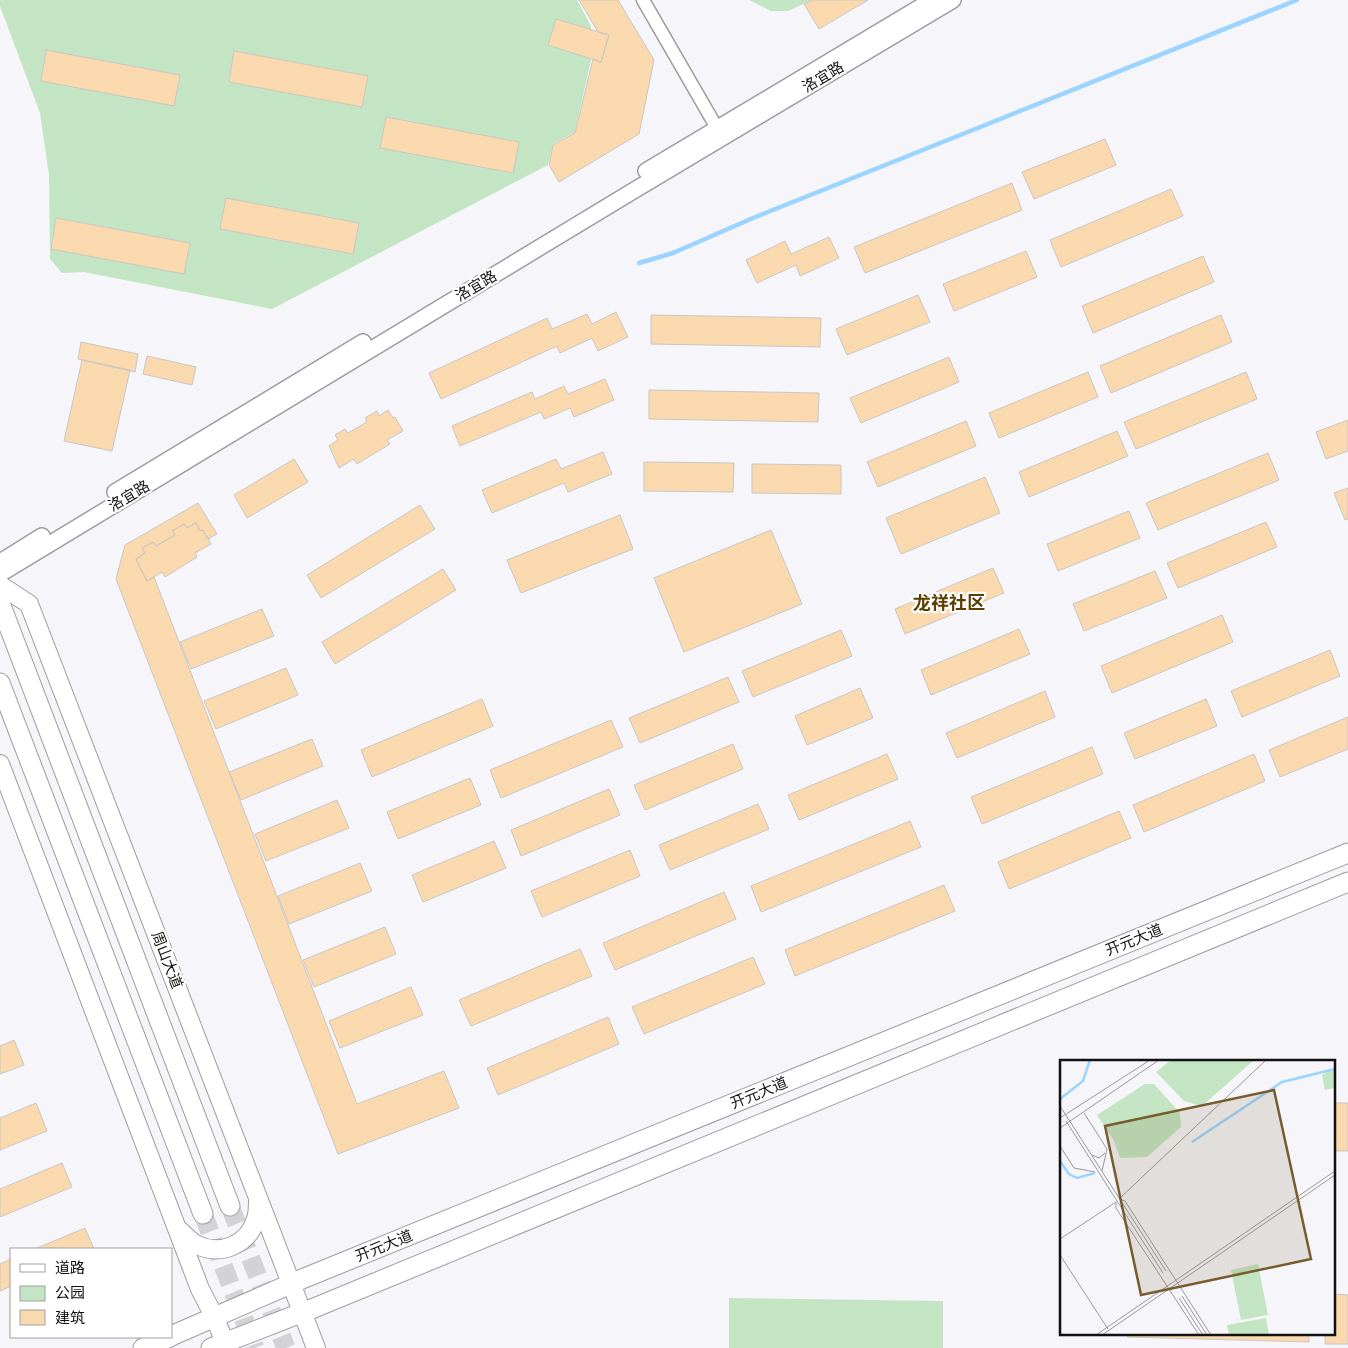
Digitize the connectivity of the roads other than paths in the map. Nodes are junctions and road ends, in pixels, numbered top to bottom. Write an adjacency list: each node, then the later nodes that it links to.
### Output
1 (644, 0): 4 (street)
2 (932, 0): 4 (street, 洛宜路)
3 (953, 0): 4 (street, 洛宜路)
4 (719, 133): 5 (street, 洛宜路); 6 (street, 洛宜路)
5 (0, 562)
6 (0, 574)
7 (0, 585): 13 (main road, 周山大道)
8 (0, 604): 14 (main road, 周山大道)
9 (0, 684): 15 (main road)
10 (0, 764): 16 (main road)
11 (1348, 853): 17 (main road, 开元大道)
12 (1348, 882): 18 (main road, 开元大道)
13 (259, 1198): 16 (main road); 17 (main road, 周山大道)
14 (230, 1206)
15 (203, 1214)
16 (177, 1228): 19 (main road)
17 (292, 1284): 18 (main road, 周山大道); 19 (main road, 开元大道)
18 (302, 1313): 22 (main road, 开元大道); 24 (main road, 周山大道)
19 (215, 1318): 20 (main road, 开元大道); 22 (main road)
20 (172, 1337)
21 (168, 1338): 23 (main road, 开元大道)
22 (221, 1346)
23 (143, 1348)
24 (316, 1348)

